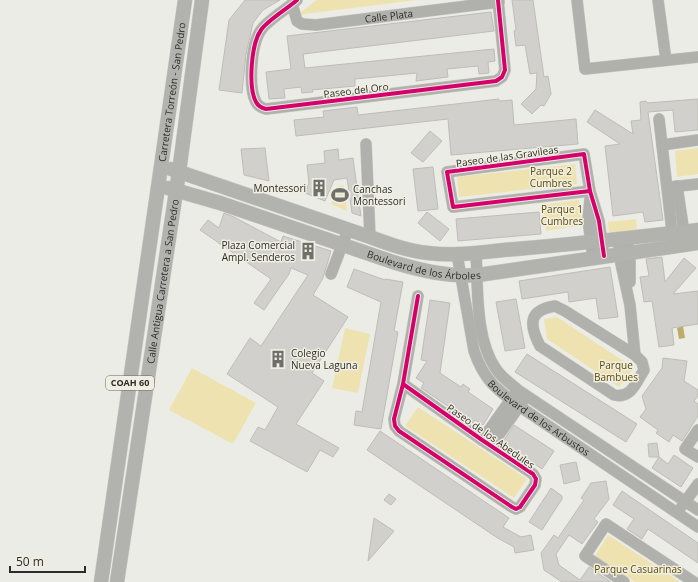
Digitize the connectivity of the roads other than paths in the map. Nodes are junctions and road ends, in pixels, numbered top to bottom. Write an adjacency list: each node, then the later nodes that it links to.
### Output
1 (185, 0): 13 (main road, Carretera Torreón - San Pedro / COAH 60)
2 (202, 0): 14 (main road, Carretera Torreón - San Pedro / COAH 60)
3 (577, 0): 8 (street)
4 (658, 0): 8 (street)
5 (498, 1): 6 (street, Calle Plata); 6 (street, Paseo del Oro)
6 (295, 2)
7 (698, 57): 8 (street)
8 (666, 60)
9 (659, 119): 12 (street)
10 (698, 140): 12 (street)
11 (366, 144): 21 (street)
12 (662, 145): 17 (street)
13 (161, 166): 14 (main road, Boulevard de los Árboles); 16 (main road, Carretera Torreón - San Pedro / COAH 60)
14 (179, 172): 18 (main road, Calle Antigua Carretera a San Pedro / COAH 60); 20 (main road, Boulevard de los Árboles)
15 (698, 184): 17 (street)
16 (158, 185): 18 (main road, Boulevard de los Árboles); 46 (main road, Calle Antigua Carretera a San Pedro / COAH 60)
17 (672, 187): 22 (street)
18 (176, 190): 25 (main road, Boulevard de los Árboles); 47 (main road, Calle Antigua Carretera a San Pedro / COAH 60)
19 (590, 191): 19 (street, Paseo de las Gravileas); 24 (street, Paseo de las Gravileas)
20 (348, 230): 21 (main road, Boulevard de los Árboles); 25 (street)
21 (370, 237): 28 (main road, Boulevard de los Árboles)
22 (685, 238): 23 (main road, Boulevard de los Árboles); 27 (main road, Boulevard de los Árboles)
23 (622, 239): 24 (main road, Boulevard de los Árboles); 27 (street)
24 (597, 242): 26 (main road, Boulevard de los Árboles); 29 (street, Paseo de las Gravileas)
25 (342, 244): 30 (street); 32 (main road, Boulevard de los Árboles)
26 (476, 252): 28 (main road, Boulevard de los Árboles); 31 (street, Boulevard de los Arbustos)
27 (625, 253): 29 (main road, Boulevard de los Árboles); 34 (street)
28 (457, 254): 32 (street, Boulevard de los Arbustos)
29 (599, 257): 31 (main road, Boulevard de los Árboles)
30 (331, 274)
31 (478, 275): 32 (main road, Boulevard de los Árboles); 36 (street, Boulevard de los Arbustos)
32 (461, 276): 37 (street, Boulevard de los Arbustos)
33 (418, 296): 35 (street)
34 (635, 355): 34 (street)
35 (403, 384): 39 (street, Paseo de los Abedules); 39 (street, Paseo de los Abedules)
36 (523, 392): 37 (street, Paseo de los Abedules); 42 (street, Boulevard de los Arbustos)
37 (515, 403): 39 (street, Paseo de los Abedules); 44 (street, Boulevard de los Arbustos)
38 (698, 430): 40 (street)
39 (487, 443)
40 (698, 457)
41 (698, 484): 42 (street)
42 (686, 501): 43 (street, Boulevard de los Arbustos); 44 (street)
43 (698, 510)
44 (677, 513): 45 (street, Boulevard de los Arbustos)
45 (698, 527)
46 (101, 582)
47 (117, 582)
48 (624, 582): 49 (street)
49 (694, 582)

